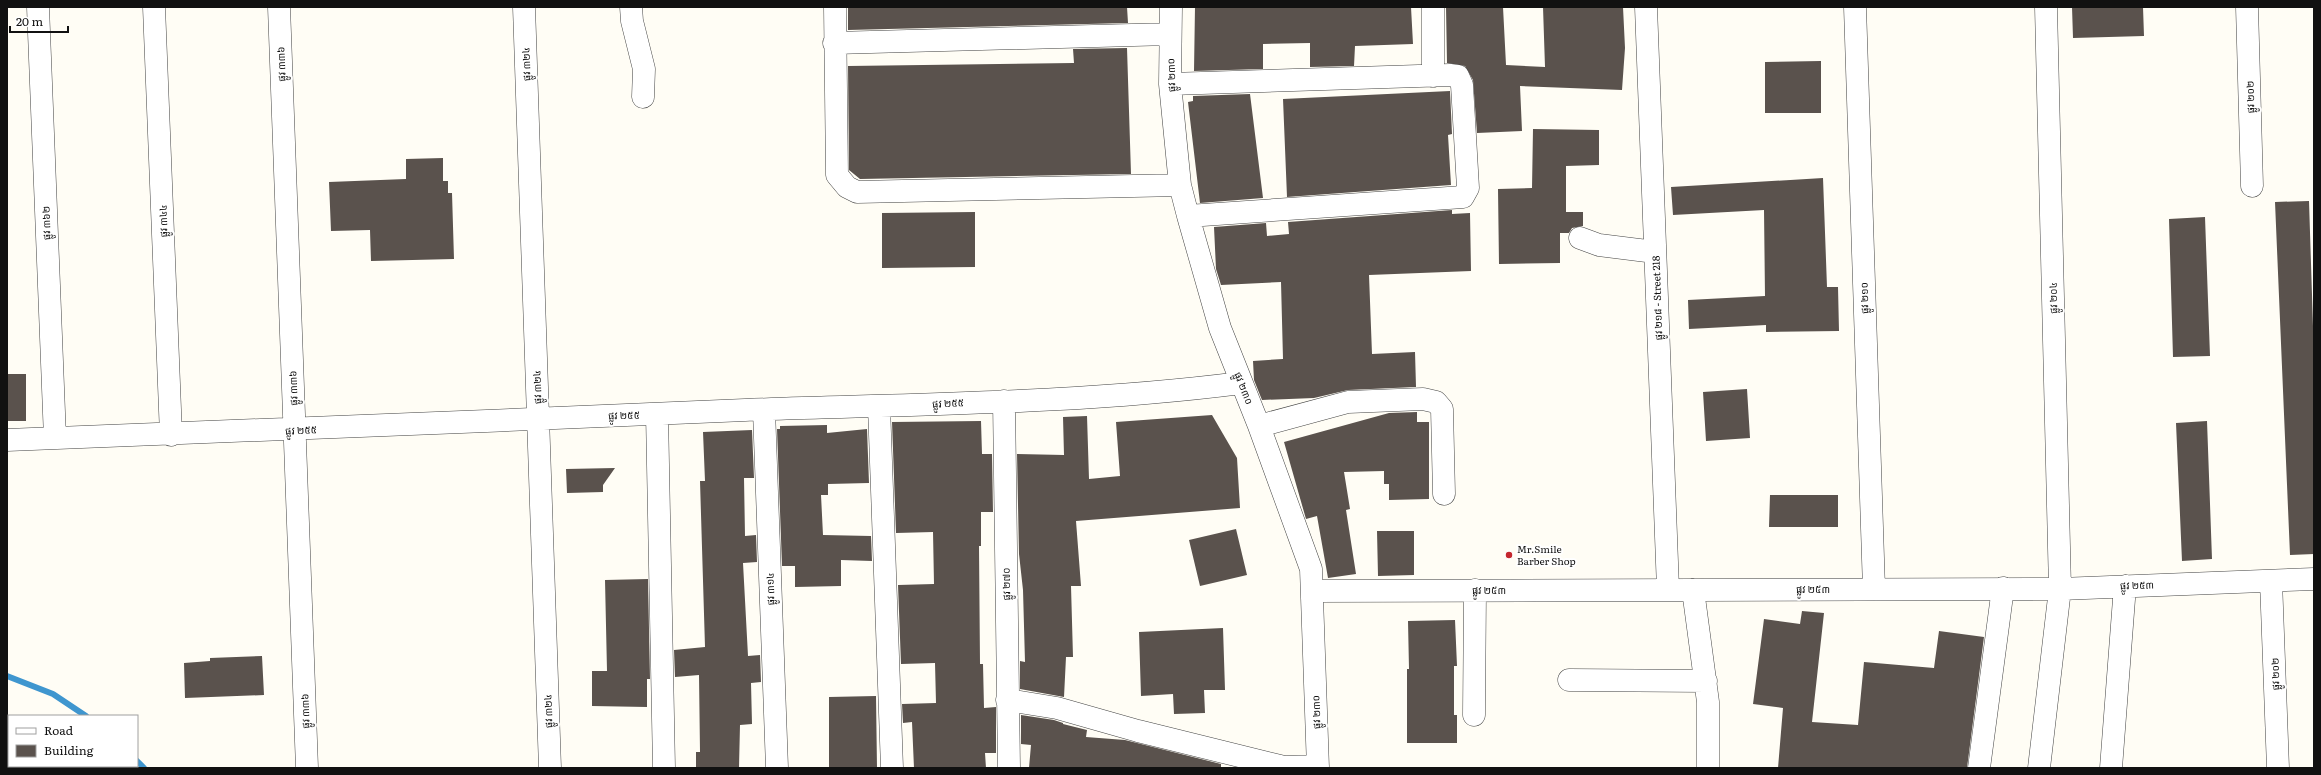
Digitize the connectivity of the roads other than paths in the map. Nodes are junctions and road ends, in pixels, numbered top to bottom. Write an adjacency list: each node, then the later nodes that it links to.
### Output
1 (38, 7): 32 (street, ផ្លូវ ៣៦២)
2 (154, 7): 31 (street, ផ្លូវ ៣៤៤)
3 (279, 7): 30 (street, ផ្លូវ ៣៣៦)
4 (524, 7): 28 (street, ផ្លូវ ៣២៤)
5 (631, 7): 17 (street)
6 (835, 7): 14 (street)
7 (1171, 7): 13 (street, ផ្លូវ ២៣០)
8 (1434, 7): 15 (street)
9 (1646, 7): 22 (street, ផ្លូវ ២១៨ - Street 218)
10 (1855, 7): 41 (street, ផ្លូវ ២១០)
11 (2046, 7): 39 (street, ផ្លូវ ២០៤)
12 (2247, 7): 19 (street, ផ្លូវ ២០២)
13 (1170, 34): 14 (street); 16 (street, ផ្លូវ ២៣០)
14 (834, 44): 18 (street)
15 (1433, 76): 16 (street); 20 (street)
16 (1170, 84): 18 (street, ផ្លូវ ២៣០)
17 (643, 97)
18 (1180, 185): 20 (street, ផ្លូវ ២៣០)
19 (2252, 186)
20 (1188, 216): 23 (street, ផ្លូវ ២៣០)
21 (1580, 238): 22 (street)
22 (1655, 252): 40 (street, ផ្លូវ ២១៨ - Street 218)
23 (1241, 384): 24 (street, ផ្លូវ ២៥៥); 29 (street, ផ្លូវ ២៣០)
24 (1004, 400): 25 (street, ផ្លូវ ២៥៥); 47 (street, ផ្លូវ ២៧០)
25 (879, 406): 26 (street, ផ្លូវ ២៥៥); 54 (street)
26 (764, 410): 27 (street, ផ្លូវ ២៥៥); 53 (street, ផ្លូវ ៣១៤)
27 (657, 414): 28 (street, ផ្លូវ ២៥៥); 52 (street)
28 (538, 418): 30 (street, ផ្លូវ ២៥៥); 51 (street, ផ្លូវ ៣២៤)
29 (1259, 426): 34 (street); 44 (street, ផ្លូវ ២៣០)
30 (295, 430): 31 (street, ផ្លូវ ២៥៥); 50 (street, ផ្លូវ ៣៣៦)
31 (172, 435): 32 (street, ផ្លូវ ២៥៥)
32 (55, 438): 33 (street, ផ្លូវ ២៥៥)
33 (7, 440)
34 (1444, 494)
35 (2314, 579): 36 (street, ផ្លូវ ២៥៣)
36 (2271, 581): 37 (street, ផ្លូវ ២៥៣); 60 (street, ផ្លូវ ២០២)
37 (2125, 586): 39 (street, ផ្លូវ ២៥៣); 59 (street)
38 (2003, 588): 39 (street, ផ្លូវ ២៥៣); 41 (street, ផ្លូវ ២៥៣); 57 (street)
39 (2060, 588): 58 (street, ផ្លូវ ២០៤)
40 (1668, 589): 42 (street, ផ្លូវ ២៥៣); 43 (street, ផ្លូវ ២៥៣)
41 (1874, 589): 43 (street, ផ្លូវ ២៥៣)
42 (1475, 590): 44 (street, ផ្លូវ ២៥៣); 48 (street)
43 (1693, 590): 46 (street)
44 (1312, 591): 49 (street, ផ្លូវ ២៣០)
45 (1569, 680): 46 (street)
46 (1706, 681): 56 (street)
47 (1007, 700): 49 (street); 55 (street, ផ្លូវ ២៧០)
48 (1474, 715)
49 (1318, 767)
50 (307, 768)
51 (550, 768)
52 (664, 768)
53 (777, 768)
54 (892, 768)
55 (1009, 768)
56 (1708, 768)
57 (1979, 768)
58 (2039, 768)
59 (2111, 768)
60 (2278, 768)

